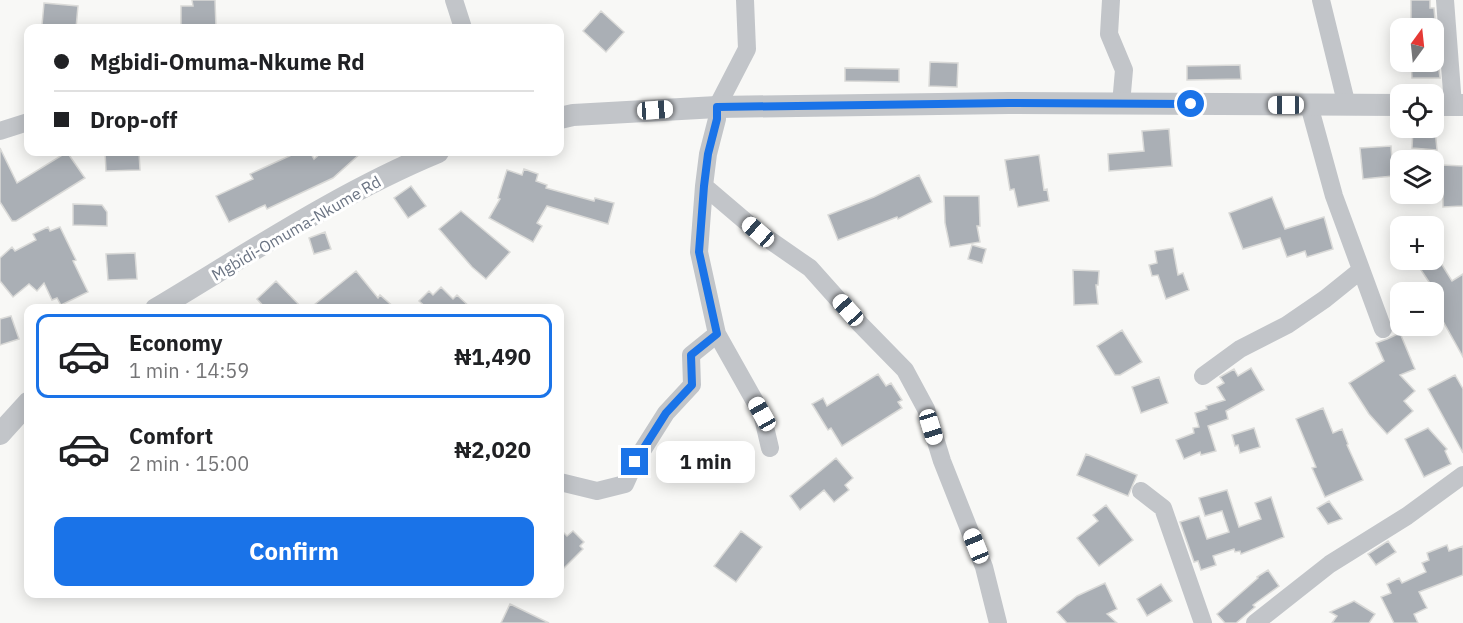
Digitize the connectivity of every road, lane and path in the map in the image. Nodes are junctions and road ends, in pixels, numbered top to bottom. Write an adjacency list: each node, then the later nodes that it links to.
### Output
1 (454, 0): 6 (street)
2 (745, 0): 12 (street)
3 (1111, 0): 7 (street)
4 (1321, 0): 11 (street)
5 (1445, 0): 10 (street)
6 (462, 24)
7 (1121, 104): 8 (street); 12 (street)
8 (1309, 105): 11 (street); 18 (street)
9 (1390, 105): 11 (street)
10 (1450, 105)
11 (1347, 106)
12 (717, 107): 13 (street); 17 (street)
13 (564, 117)
14 (24, 123): 15 (street)
15 (0, 131)
16 (428, 156): 19 (street, Mgbidi-Omuma-Nkume Rd)
17 (704, 186): 21 (street); 29 (street)
18 (1361, 270): 20 (street); 22 (street)
19 (164, 304)
20 (1383, 329)
21 (717, 334): 25 (street); 27 (street)
22 (1203, 376)
23 (24, 408): 24 (street)
24 (0, 435)
25 (770, 448)
26 (1463, 475): 31 (street)
27 (564, 483)
28 (1142, 491): 30 (street)
29 (998, 623)
30 (1203, 623)
31 (1255, 623)

